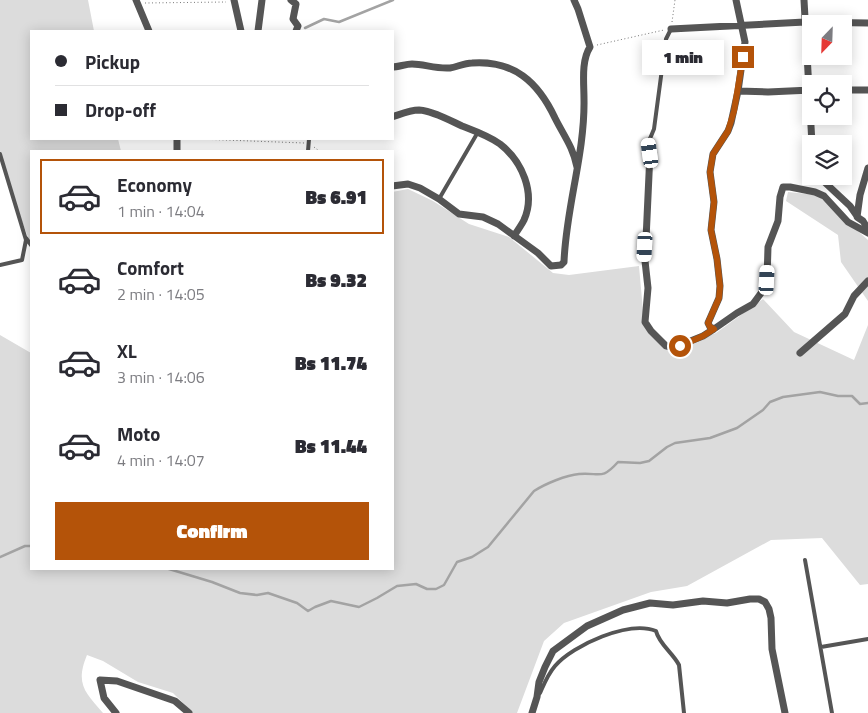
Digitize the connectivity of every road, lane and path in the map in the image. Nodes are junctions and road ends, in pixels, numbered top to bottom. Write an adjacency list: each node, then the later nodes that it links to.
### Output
1 (262, 0): 17 (street)
2 (291, 0): 18 (street)
3 (574, 0): 19 (street)
4 (675, 0): 14 (path)
5 (736, 0): 13 (street)
6 (804, 0): 9 (street)
7 (136, 1): 8 (path); 15 (street)
8 (234, 1): 16 (street)
9 (805, 15)
10 (802, 22): 13 (street)
11 (852, 23): 12 (street)
12 (868, 23)
13 (742, 24): 14 (street); 24 (street)
14 (671, 29): 19 (path); 30 (lane)
15 (149, 30)
16 (241, 30)
17 (258, 30)
18 (296, 30)
19 (590, 46): 33 (street)
20 (394, 67): 33 (street)
21 (802, 90): 24 (street)
22 (852, 90): 23 (street)
23 (868, 90)
24 (738, 91): 44 (street)
25 (394, 116): 26 (street)
26 (478, 132): 36 (lane); 40 (street)
27 (254, 140): 28 (path)
28 (309, 141): 29 (path)
29 (318, 150)
30 (650, 153): 44 (street)
31 (0, 154): 39 (lane)
32 (868, 168): 37 (street)
33 (578, 172): 40 (street)
34 (828, 185): 37 (street)
35 (394, 186): 36 (street)
36 (439, 199): 40 (street)
37 (857, 217): 38 (street)
38 (868, 231): 44 (street)
39 (24, 236): 41 (lane); 42 (lane)
40 (514, 236)
41 (30, 244)
42 (0, 265)
43 (868, 281): 45 (street)
44 (714, 329)
45 (800, 353)
46 (805, 560): 48 (lane)
47 (868, 639): 48 (lane)
48 (821, 647): 55 (lane)
49 (538, 697): 52 (street); 53 (lane); 54 (street)
50 (116, 713): 51 (street)
51 (189, 713)
52 (532, 713)
53 (684, 713)
54 (785, 713)
55 (832, 713)

